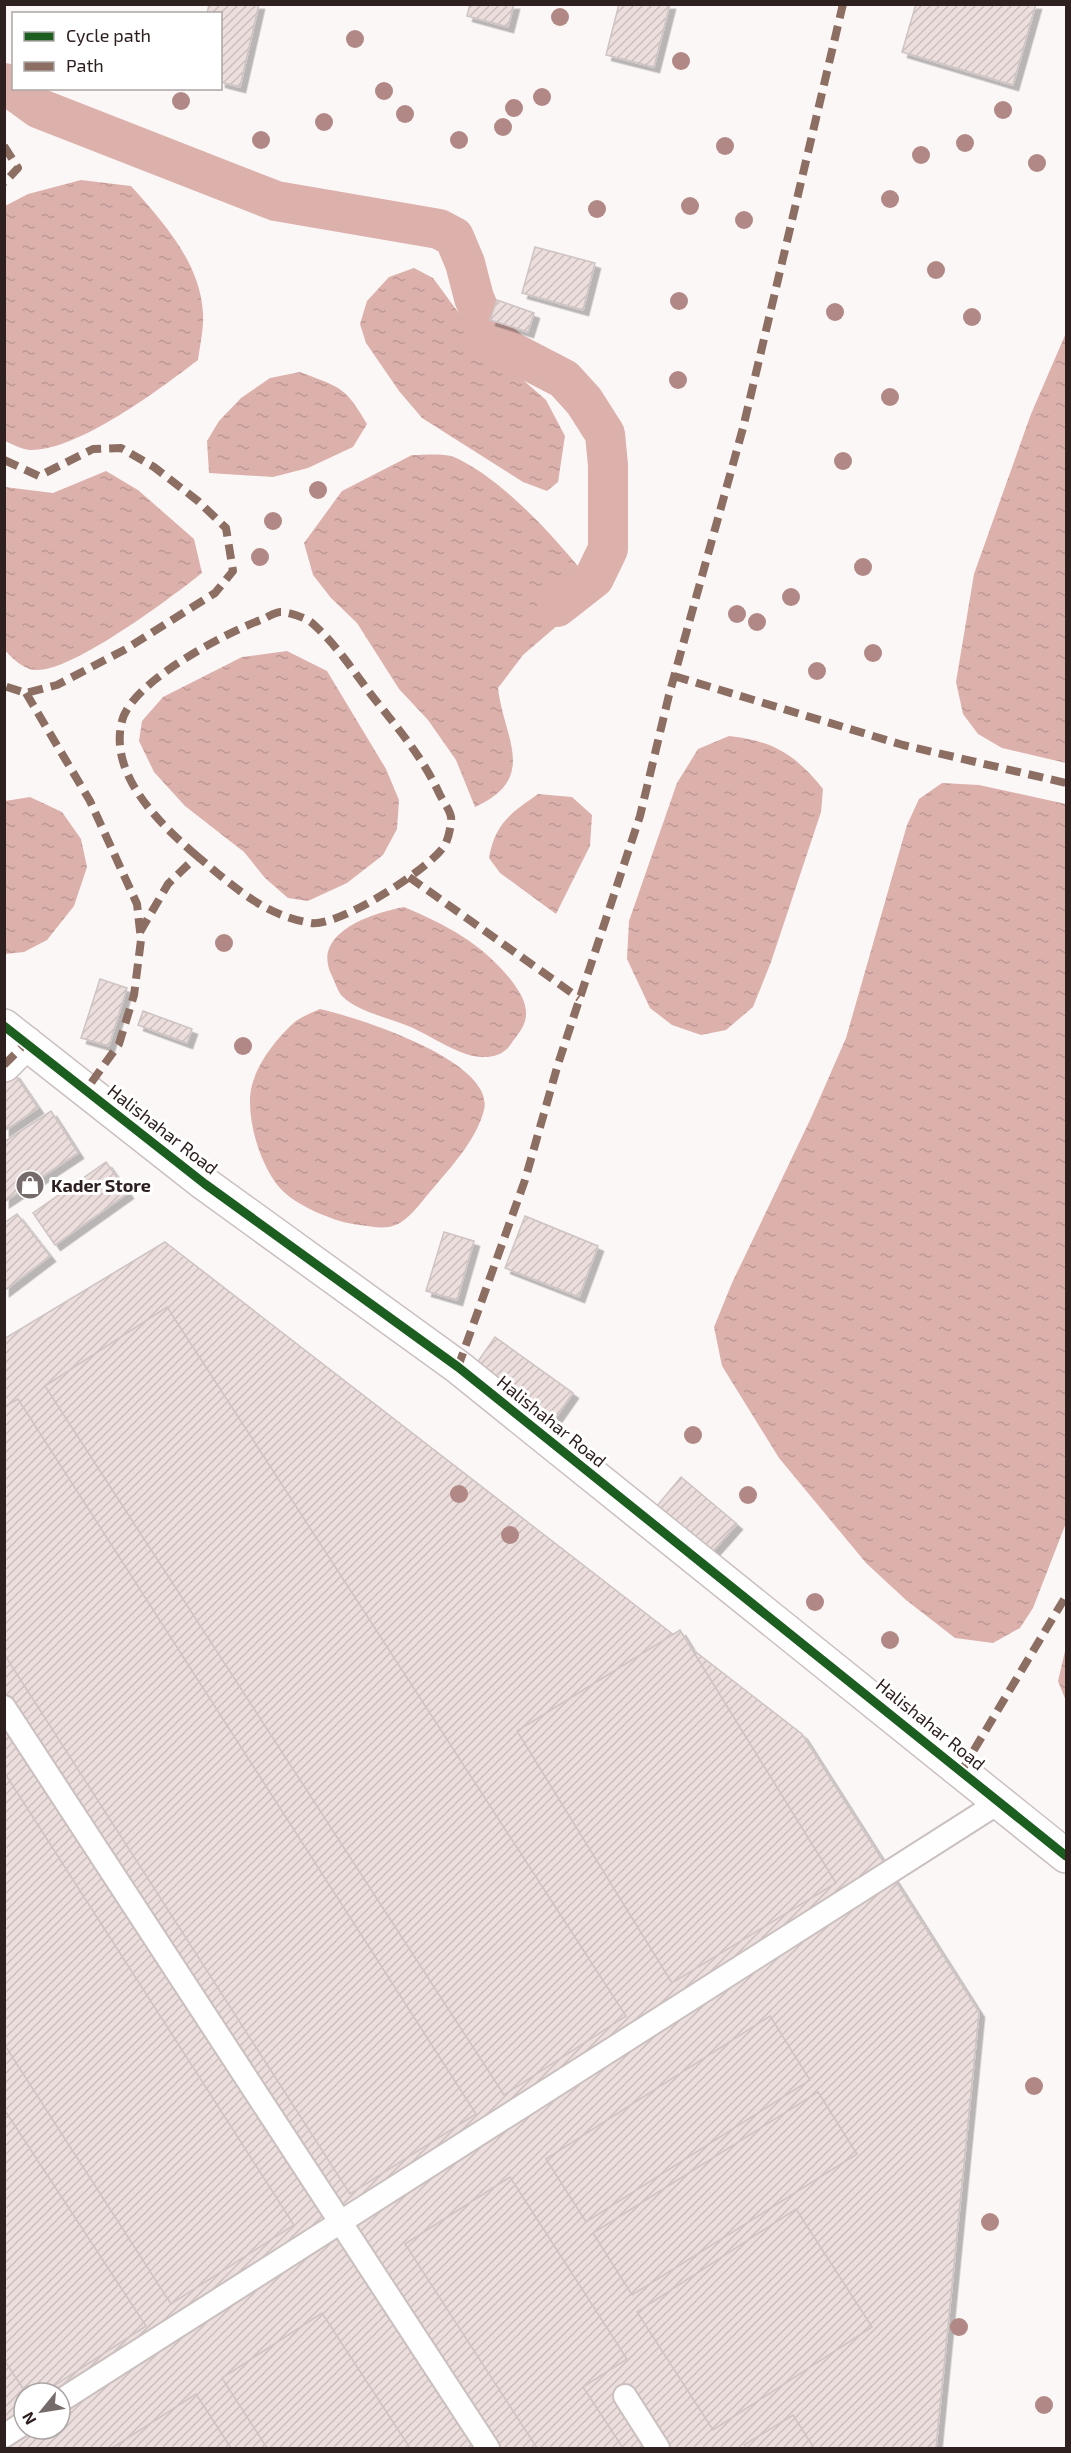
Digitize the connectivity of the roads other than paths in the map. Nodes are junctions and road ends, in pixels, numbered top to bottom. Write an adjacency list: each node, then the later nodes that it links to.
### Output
1 (12, 1044): 3 (street, Halishahar Road)
2 (4, 1707): 5 (lane)
3 (1001, 1801): 4 (street, Halishahar Road); 5 (lane)
4 (1066, 1856)
5 (342, 2221): 6 (lane); 8 (lane)
6 (72, 2393)
7 (625, 2396): 9 (lane)
8 (488, 2448)
9 (658, 2448)

